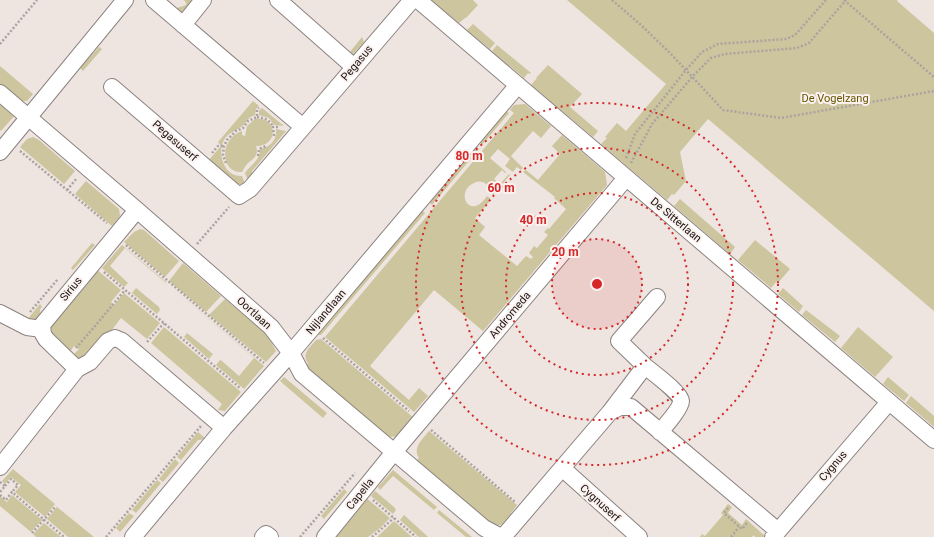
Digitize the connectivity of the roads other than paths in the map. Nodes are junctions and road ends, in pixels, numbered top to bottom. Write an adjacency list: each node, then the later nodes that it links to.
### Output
1 (125, 0): 12 (street)
2 (154, 0): 7 (street)
3 (203, 0): 7 (street)
4 (278, 0): 8 (street)
5 (412, 0): 8 (street, Pegasus)
6 (418, 0): 9 (street, De Sitterlaan)
7 (183, 25): 13 (street)
8 (354, 67): 13 (street, Pegasus)
9 (518, 86): 15 (street, De Sitterlaan); 21 (street, Nijlandlaan)
10 (112, 87): 16 (street, Pegasuserf)
11 (0, 94): 12 (street, Oortlaan)
12 (29, 117): 14 (street); 17 (street, Oortlaan)
13 (303, 127): 16 (street, Pegasus)
14 (5, 147)
15 (622, 174): 24 (street, De Sitterlaan); 29 (street, Andromeda)
16 (239, 196)
17 (137, 210): 20 (street, Sirius); 21 (street, Oortlaan)
18 (657, 297): 23 (street)
19 (0, 313): 20 (street)
20 (42, 329): 22 (street)
21 (291, 353): 26 (street, Nijlandlaan); 29 (street, Oortlaan)
22 (72, 364): 26 (street); 30 (street)
23 (645, 366): 25 (street); 27 (street)
24 (889, 402): 28 (street, De Sitterlaan); 32 (street, Cygnus)
25 (610, 412): 27 (street, Cygnus); 31 (street)
26 (224, 428): 33 (street, Nijlandlaan)
27 (660, 432): 32 (street, Cygnus)
28 (934, 440)
29 (394, 452): 36 (street, Capella); 37 (street, Oortlaan)
30 (0, 467)
31 (562, 468): 37 (street); 38 (street, Cygnuserf)
32 (775, 534)
33 (133, 537)
34 (263, 537): 35 (street)
35 (270, 537)
36 (326, 537)
37 (502, 537)
38 (639, 537)

